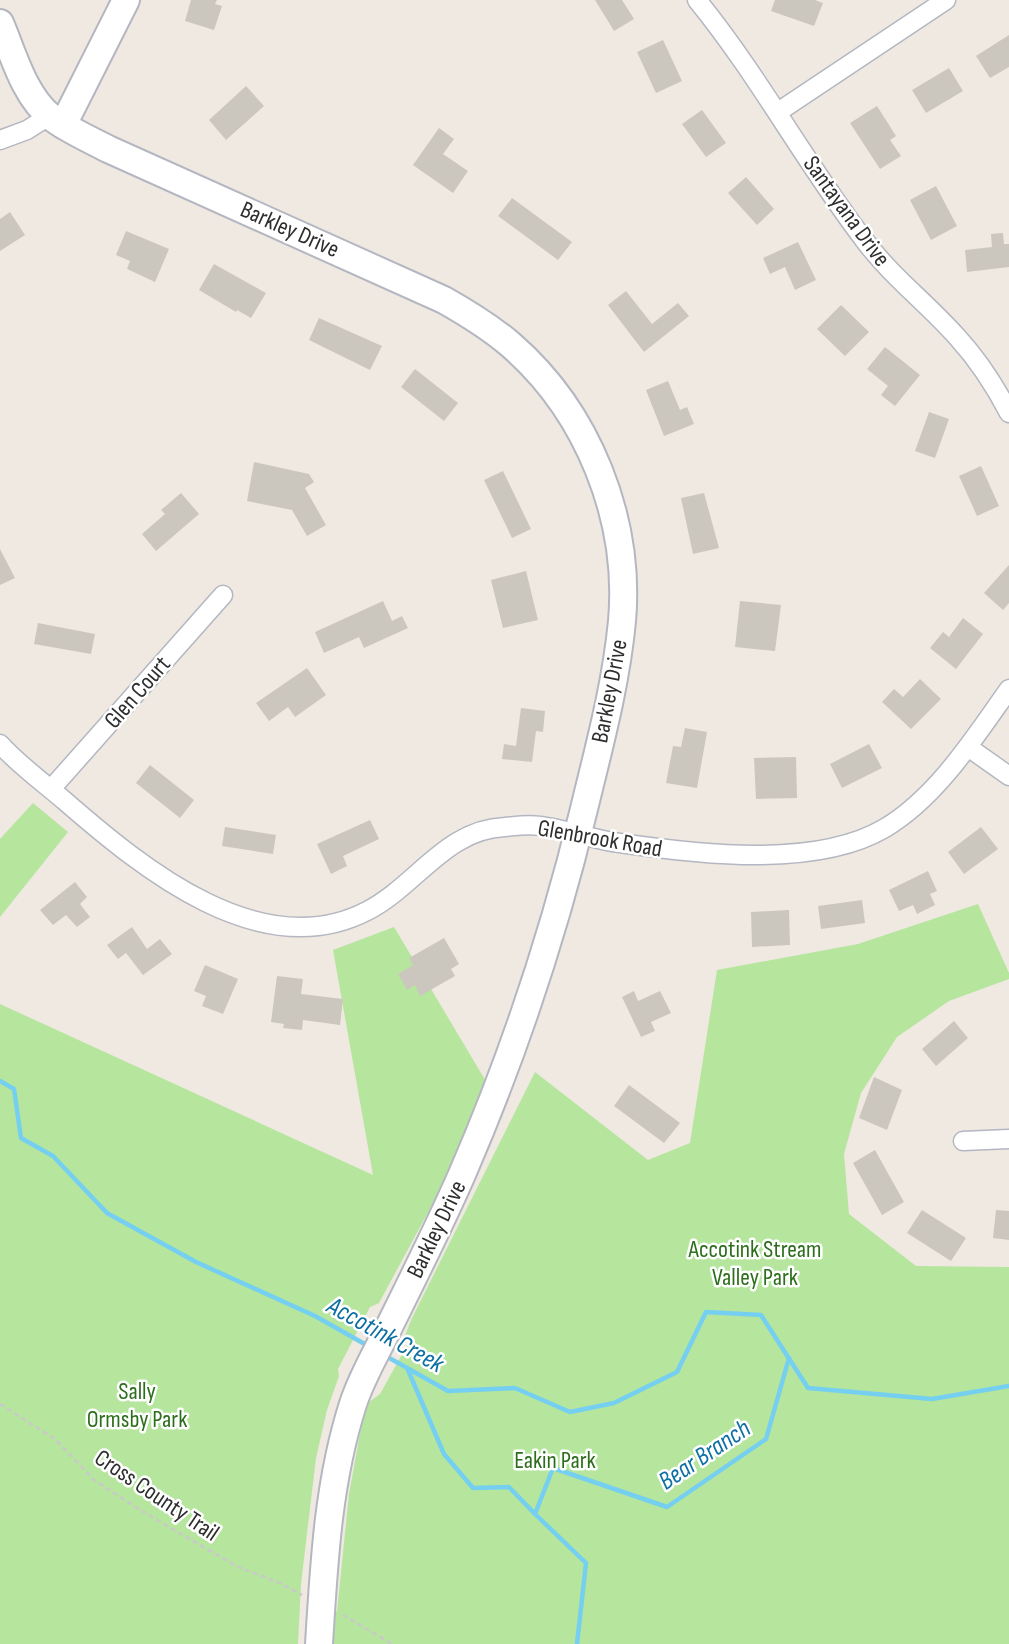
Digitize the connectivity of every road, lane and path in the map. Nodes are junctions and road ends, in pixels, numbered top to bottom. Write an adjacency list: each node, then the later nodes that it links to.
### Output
1 (126, 0): 6 (street)
2 (697, 0): 5 (street, Santayana Drive)
3 (946, 0): 5 (street)
4 (0, 23): 6 (street, Barkley Drive)
5 (778, 112): 8 (street, Santayana Drive)
6 (56, 120): 7 (street); 15 (street, Barkley Drive)
7 (0, 140)
8 (1009, 412)
9 (223, 595): 14 (street, Glen Court)
10 (1009, 689): 12 (street, Glenbrook Road)
11 (0, 744): 14 (street, Glenbrook Road)
12 (968, 747): 13 (street); 15 (street, Glenbrook Road)
13 (1009, 776)
14 (51, 789): 15 (street, Glenbrook Road)
15 (578, 835): 21 (street, Barkley Drive)
16 (1009, 1139): 17 (street)
17 (962, 1141)
18 (0, 1404): 19 (path, Cross County Trail)
19 (307, 1597)
20 (340, 1614): 22 (path)
21 (318, 1644)
22 (392, 1644)

